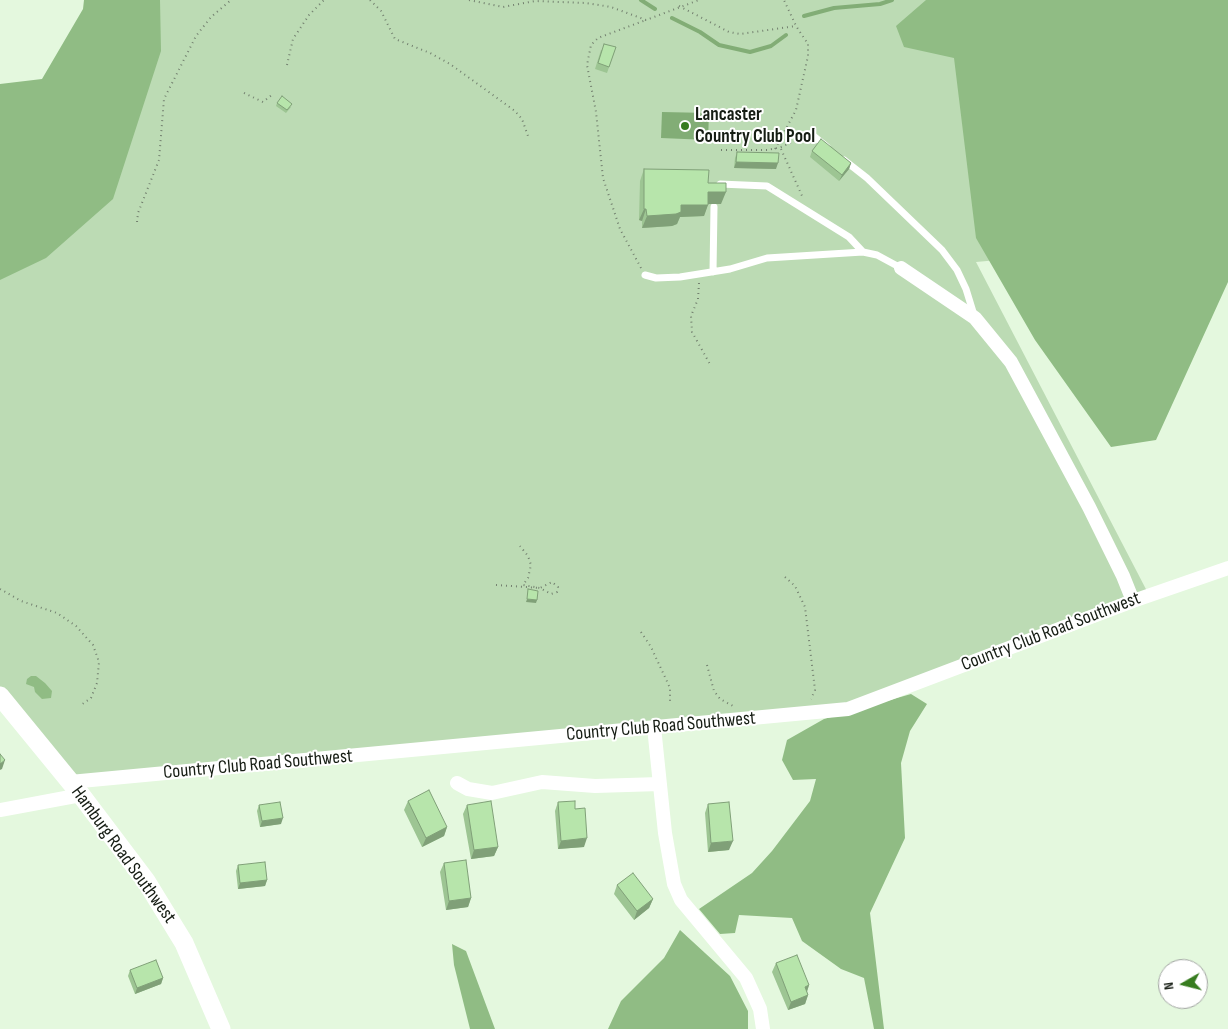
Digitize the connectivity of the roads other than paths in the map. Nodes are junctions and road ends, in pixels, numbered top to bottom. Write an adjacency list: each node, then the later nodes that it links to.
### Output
1 (811, 134): 8 (lane)
2 (714, 190): 4 (lane)
3 (714, 207): 6 (lane)
4 (863, 252): 5 (lane); 6 (lane)
5 (901, 268): 8 (street)
6 (713, 272): 7 (lane)
7 (645, 275)
8 (975, 318): 10 (street)
9 (1228, 568): 10 (street, Country Club Road Southwest)
10 (1133, 601): 12 (street, Country Club Road Southwest)
11 (0, 696): 15 (street, Hamburg Road Southwest)
12 (654, 727): 14 (street); 15 (street, Country Club Road Southwest)
13 (457, 783): 14 (street)
14 (660, 784): 18 (street)
15 (76, 788): 16 (street, Country Club Road Southwest); 17 (street, Hamburg Road Southwest)
16 (0, 810)
17 (221, 1029)
18 (763, 1029)

